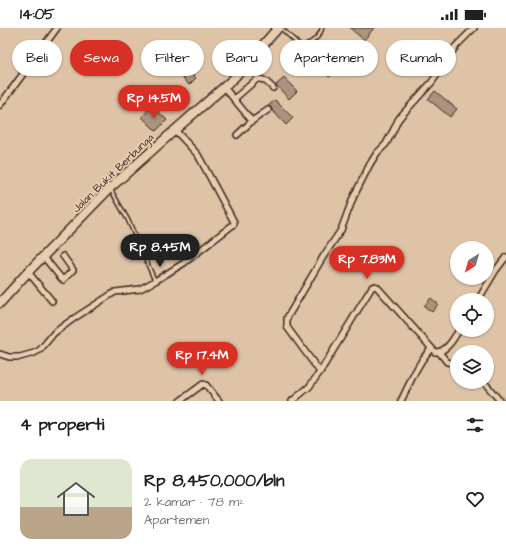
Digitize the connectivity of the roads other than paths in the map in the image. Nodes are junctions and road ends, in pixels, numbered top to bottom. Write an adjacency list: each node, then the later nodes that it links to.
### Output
1 (57, 28): 9 (street)
2 (278, 28): 6 (main road, Jalan Bukit Berbunga)
3 (281, 28): 4 (lane)
4 (322, 28)
5 (474, 28): 28 (street)
6 (224, 87): 8 (street); 12 (main road, Jalan Bukit Berbunga)
7 (272, 88): 8 (street)
8 (234, 99): 11 (street)
9 (0, 105)
10 (268, 110): 11 (street)
11 (252, 121): 13 (street)
12 (175, 130): 14 (main road, Jalan Bukit Berbunga); 19 (street)
13 (237, 135)
14 (110, 188): 15 (main road, Jalan Bukit Berbunga); 19 (lane)
15 (43, 256): 16 (street); 18 (main road, Jalan Bukit Berbunga)
16 (63, 256)
17 (506, 257): 20 (street)
18 (28, 272): 21 (street); 22 (main road, Jalan Bukit Berbunga)
19 (155, 281): 26 (street)
20 (482, 293)
21 (52, 301)
22 (0, 303)
23 (454, 337): 25 (street)
24 (431, 348): 25 (street); 28 (street); 33 (street)
25 (439, 352): 27 (street)
26 (0, 354)
27 (450, 363)
28 (320, 372): 32 (street)
29 (490, 389): 34 (street)
30 (180, 401): 31 (street)
31 (219, 401)
32 (292, 401)
33 (401, 401)
34 (500, 401)

